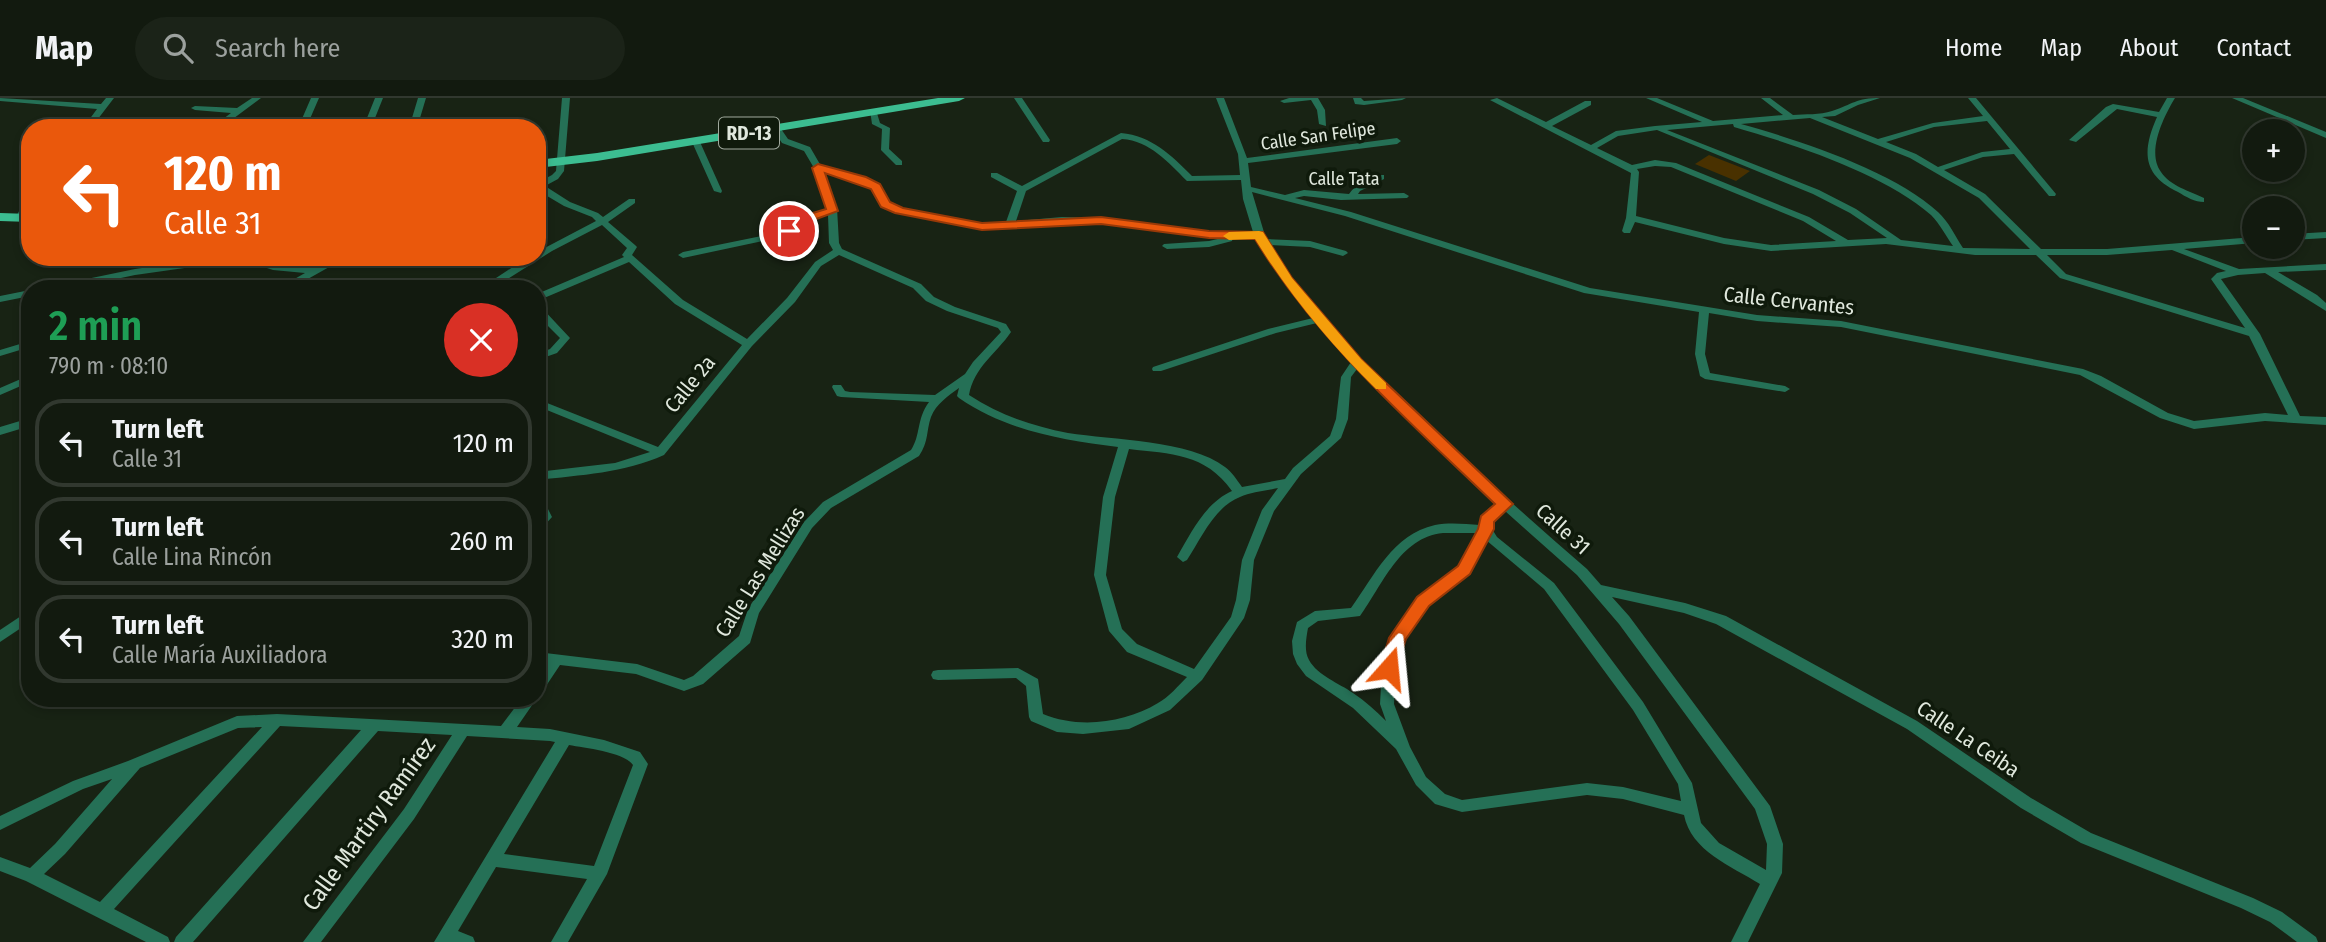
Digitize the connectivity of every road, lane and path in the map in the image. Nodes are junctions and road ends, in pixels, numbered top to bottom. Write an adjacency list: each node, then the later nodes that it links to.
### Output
1 (110, 98): 24 (street)
2 (257, 98): 26 (street)
3 (315, 98): 34 (street)
4 (379, 98): 35 (street)
5 (422, 98): 36 (street)
6 (566, 98): 51 (street)
7 (959, 98): 27 (main road, RD-13)
8 (1018, 98): 44 (street)
9 (1220, 98): 52 (street, Calle 31)
10 (1312, 98): 22 (street); 38 (street)
11 (1357, 98): 12 (street)
12 (1402, 98)
13 (1650, 98): 39 (street)
14 (1765, 98): 30 (street)
15 (1876, 98): 28 (street)
16 (1972, 98): 31 (street)
17 (2171, 98): 29 (street)
18 (2236, 98): 43 (street)
19 (0, 99): 20 (street)
20 (21, 99): 24 (street)
21 (1493, 100): 40 (street)
22 (1284, 101)
23 (1588, 103): 40 (street)
24 (102, 107): 32 (street)
25 (195, 108): 26 (street)
26 (239, 111): 33 (street)
27 (873, 112): 41 (main road, RD-13); 54 (street)
28 (1812, 116): 30 (street); 48 (street)
29 (2159, 116): 45 (street); 69 (street)
30 (1792, 118): 37 (street)
31 (1988, 118): 48 (street); 50 (street)
32 (93, 119)
33 (229, 119)
34 (306, 119)
35 (371, 119)
36 (415, 119)
37 (1728, 122): 39 (street); 88 (street)
38 (1323, 124)
39 (1714, 124): 42 (street)
40 (1545, 127): 49 (street)
41 (776, 128): 47 (main road, RD-13); 55 (street)
42 (1655, 128): 49 (street); 84 (street)
43 (2326, 135)
44 (1046, 140)
45 (2073, 140)
46 (1397, 141): 52 (street, Calle San Felipe)
47 (696, 142): 51 (main road, RD-13); 64 (street)
48 (1878, 142): 57 (street)
49 (1591, 148): 56 (street)
50 (2016, 151): 57 (street); 65 (street)
51 (561, 161): 53 (main road, RD-13); 60 (street)
52 (1243, 161): 61 (street, Calle 31)
53 (546, 163)
54 (900, 163)
55 (818, 168): 71 (street); 76 (street)
56 (1631, 168): 74 (street); 83 (street)
57 (1937, 170): 90 (street)
58 (994, 175): 62 (street)
59 (1381, 177): 66 (street)
60 (546, 182)
61 (1246, 183): 62 (street, Calle Cervantes); 68 (street, Calle Cervantes); 81 (street, Calle 31)
62 (1022, 190): 76 (street)
63 (546, 191): 75 (street)
64 (718, 191)
65 (2052, 194)
66 (1352, 196): 67 (street, Calle Tata); 68 (street, Calle Tata)
67 (1404, 196)
68 (1284, 197): 111 (street, Calle Cervantes)
69 (2201, 200)
70 (632, 201): 75 (street)
71 (832, 211): 89 (street); 92 (street)
72 (0, 217): 73 (main road)
73 (21, 218)
74 (1631, 218): 77 (street); 83 (street)
75 (601, 220): 87 (street); 93 (street)
76 (1010, 225): 79 (street)
77 (1627, 231)
78 (2326, 234): 80 (street)
79 (1234, 236): 81 (street); 85 (street)
80 (2305, 236)
81 (1261, 239): 91 (street); 113 (street, Calle 31)
82 (2242, 241): 86 (street)
83 (1846, 243): 84 (street)
84 (1900, 243): 88 (street)
85 (1167, 246)
86 (2169, 246): 90 (street); 101 (street)
87 (546, 250)
88 (1960, 250): 90 (street)
89 (838, 251): 115 (street, Calle 2a); 121 (street, Calle Las Mellizas)
90 (2041, 251): 114 (street)
91 (1343, 253)
92 (682, 255)
93 (630, 258): 105 (street); 115 (street)
94 (178, 266): 102 (street)
95 (270, 266): 100 (street)
96 (325, 266): 100 (street)
97 (521, 266): 104 (street)
98 (2326, 267): 99 (street)
99 (2267, 270): 101 (street); 107 (street)
100 (315, 271): 103 (street)
101 (2238, 272): 114 (street)
102 (96, 280)
103 (298, 280)
104 (500, 280)
105 (546, 294)
106 (21, 295): 109 (street)
107 (2313, 296): 108 (street); 110 (street)
108 (2326, 296)
109 (0, 299)
110 (2326, 308)
111 (1704, 310): 124 (street); 128 (street, Calle Cervantes)
112 (546, 318): 118 (street)
113 (1320, 319): 119 (street, Calle 31); 120 (street)
114 (2255, 334): 128 (street)
115 (748, 344): 133 (street, Calle 2a)
116 (21, 347): 117 (street)
117 (0, 353)
118 (546, 356)
119 (1356, 362): 137 (street); 139 (street, Calle 31)
120 (1157, 369)
121 (968, 377): 126 (street, Calle Las Mellizas); 132 (street)
122 (21, 382): 125 (street)
123 (837, 387): 126 (street)
124 (1785, 389)
125 (0, 392)
126 (938, 399): 146 (street, Calle Las Mellizas)
127 (546, 406): 133 (street)
128 (2295, 418): 129 (street, Calle Cervantes)
129 (2326, 421)
130 (21, 424): 131 (street)
131 (0, 430)
132 (1125, 444): 138 (street); 149 (street)
133 (660, 452): 135 (street, Calle 2a)
134 (546, 472): 135 (street)
135 (552, 474): 136 (street, Calle 2a)
136 (546, 478)
137 (1285, 483): 138 (street); 149 (street)
138 (1240, 492): 141 (street)
139 (1505, 504): 140 (street); 142 (street, Calle 31)
140 (1486, 529): 156 (street); 156 (street); 158 (street)
141 (1183, 558)
142 (1596, 589): 164 (street, Calle 31); 173 (street, Calle La Ceiba)
143 (21, 622): 144 (street)
144 (0, 637)
145 (546, 657): 146 (street, Calle Las Mellizas)
146 (558, 658): 147 (street)
147 (546, 675)
148 (939, 675): 149 (street)
149 (1197, 677)
150 (523, 707): 154 (street)
151 (277, 720): 152 (street); 157 (street); 165 (street)
152 (374, 726): 153 (street); 168 (street)
153 (463, 731): 154 (street); 169 (street, Calle Martiry Ramírez)
154 (505, 732): 155 (street)
155 (565, 739): 160 (street); 162 (street)
156 (1403, 748): 158 (street)
157 (134, 764): 159 (street); 163 (street)
158 (1692, 810): 164 (street)
159 (0, 823)
160 (493, 860): 162 (street); 166 (street)
161 (0, 864): 163 (street)
162 (598, 874): 171 (street)
163 (32, 876): 165 (street)
164 (1770, 881): 172 (street, Calle 31)
165 (101, 912): 167 (street)
166 (444, 938): 170 (street)
167 (162, 942)
168 (182, 942)
169 (310, 942)
170 (467, 942)
171 (559, 942)
172 (1739, 942)
173 (2310, 942)

